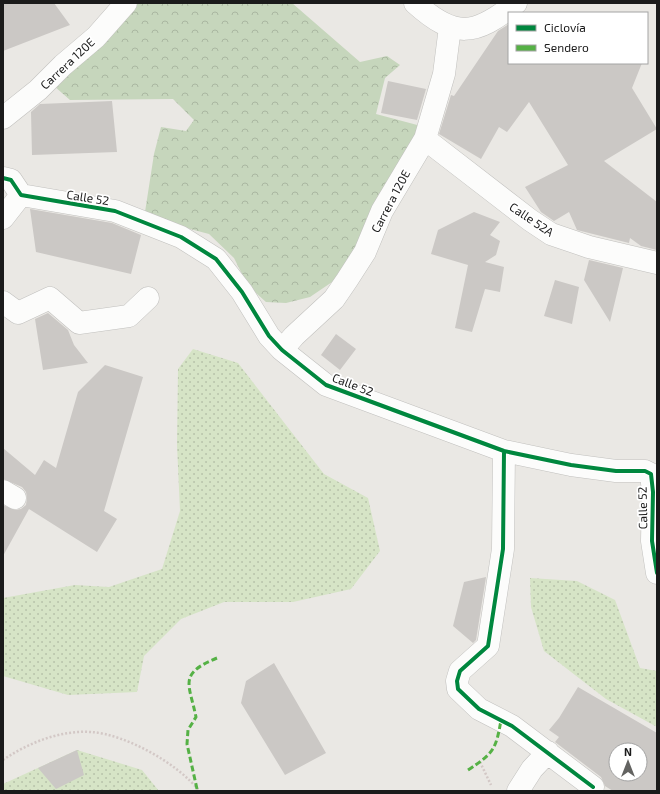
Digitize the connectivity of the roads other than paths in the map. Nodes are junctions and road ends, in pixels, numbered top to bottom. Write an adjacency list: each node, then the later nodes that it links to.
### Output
1 (126, 3): 5 (street, Carrera 120E)
2 (415, 3): 4 (street)
3 (516, 3): 4 (street)
4 (450, 27): 6 (street, Carrera 120E)
5 (3, 118)
6 (425, 139): 10 (street, Calle 52A); 13 (street, Carrera 120E)
7 (3, 178): 8 (street)
8 (21, 195): 9 (street); 13 (street, Calle 52)
9 (3, 218)
10 (657, 263)
11 (148, 298): 12 (street)
12 (3, 302)
13 (282, 350): 14 (street, Calle 52)
14 (504, 451): 15 (street, Calle 52); 16 (street)
15 (657, 566)
16 (548, 752): 17 (street); 18 (street)
17 (593, 787)
18 (518, 791)

